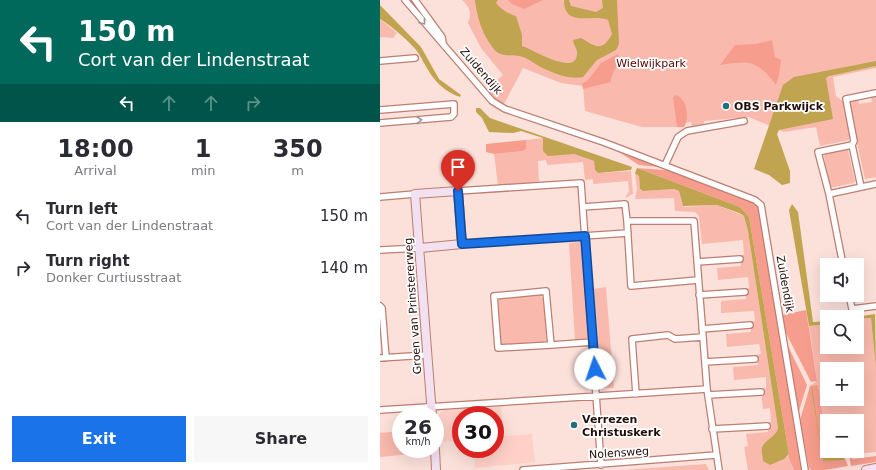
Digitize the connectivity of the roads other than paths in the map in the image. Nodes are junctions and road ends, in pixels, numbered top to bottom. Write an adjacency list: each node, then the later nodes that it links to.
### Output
1 (405, 0): 3 (street, Zuidendijk, one-way to 3)
2 (415, 0): 3 (street, Zuidendijk)
3 (443, 43): 11 (street, Zuidendijk)
4 (415, 58): 5 (street)
5 (380, 61)
6 (876, 93): 10 (street)
7 (380, 110): 9 (street, one-way to 7)
8 (744, 121): 11 (street)
9 (380, 122)
10 (852, 145): 13 (street); 16 (street)
11 (665, 165): 62 (street, Zuidendijk)
12 (876, 184): 13 (street)
13 (861, 187): 16 (street)
14 (458, 191): 15 (street); 18 (street); 22 (street)
15 (415, 194): 17 (street); 23 (street, Groen van Prinstererweg)
16 (829, 194): 25 (street)
17 (380, 197)
18 (583, 207): 19 (street); 21 (street)
19 (627, 221): 20 (street); 27 (street)
20 (628, 233): 21 (street); 28 (street)
21 (585, 236): 22 (street); 37 (street)
22 (462, 244): 23 (street)
23 (420, 248): 24 (street); 39 (street, Groen van Prinstererweg)
24 (380, 250)
25 (842, 258)
26 (740, 259): 27 (street)
27 (697, 262): 28 (street)
28 (698, 280): 30 (street)
29 (745, 292): 30 (street)
30 (700, 295): 35 (street)
31 (850, 302): 33 (street)
32 (380, 306): 40 (street)
33 (876, 306)
34 (750, 325): 35 (street)
35 (702, 329): 36 (street)
36 (703, 337): 42 (street); 45 (street)
37 (593, 342): 38 (street); 47 (street)
38 (551, 345): 38 (street)
39 (428, 355): 40 (street); 48 (street, Groen van Prinstererweg)
40 (383, 358)
41 (755, 359): 42 (street)
42 (705, 362): 43 (street)
43 (707, 389): 45 (street); 46 (street)
44 (761, 392): 46 (street)
45 (636, 394): 47 (street)
46 (708, 395): 53 (street)
47 (597, 396): 51 (street); 56 (street)
48 (432, 406)
49 (380, 410): 50 (street)
50 (392, 410)
51 (444, 410)
52 (767, 426): 53 (street)
53 (712, 429): 54 (street)
54 (716, 455): 56 (street, Nolensweg); 61 (street)
55 (435, 458): 59 (street)
56 (601, 465): 57 (street, Nolensweg)
57 (575, 468): 60 (street, Nolensweg)
58 (876, 468): 63 (street)
59 (436, 470)
60 (523, 470)
61 (719, 470)
62 (806, 470)
63 (866, 470)

